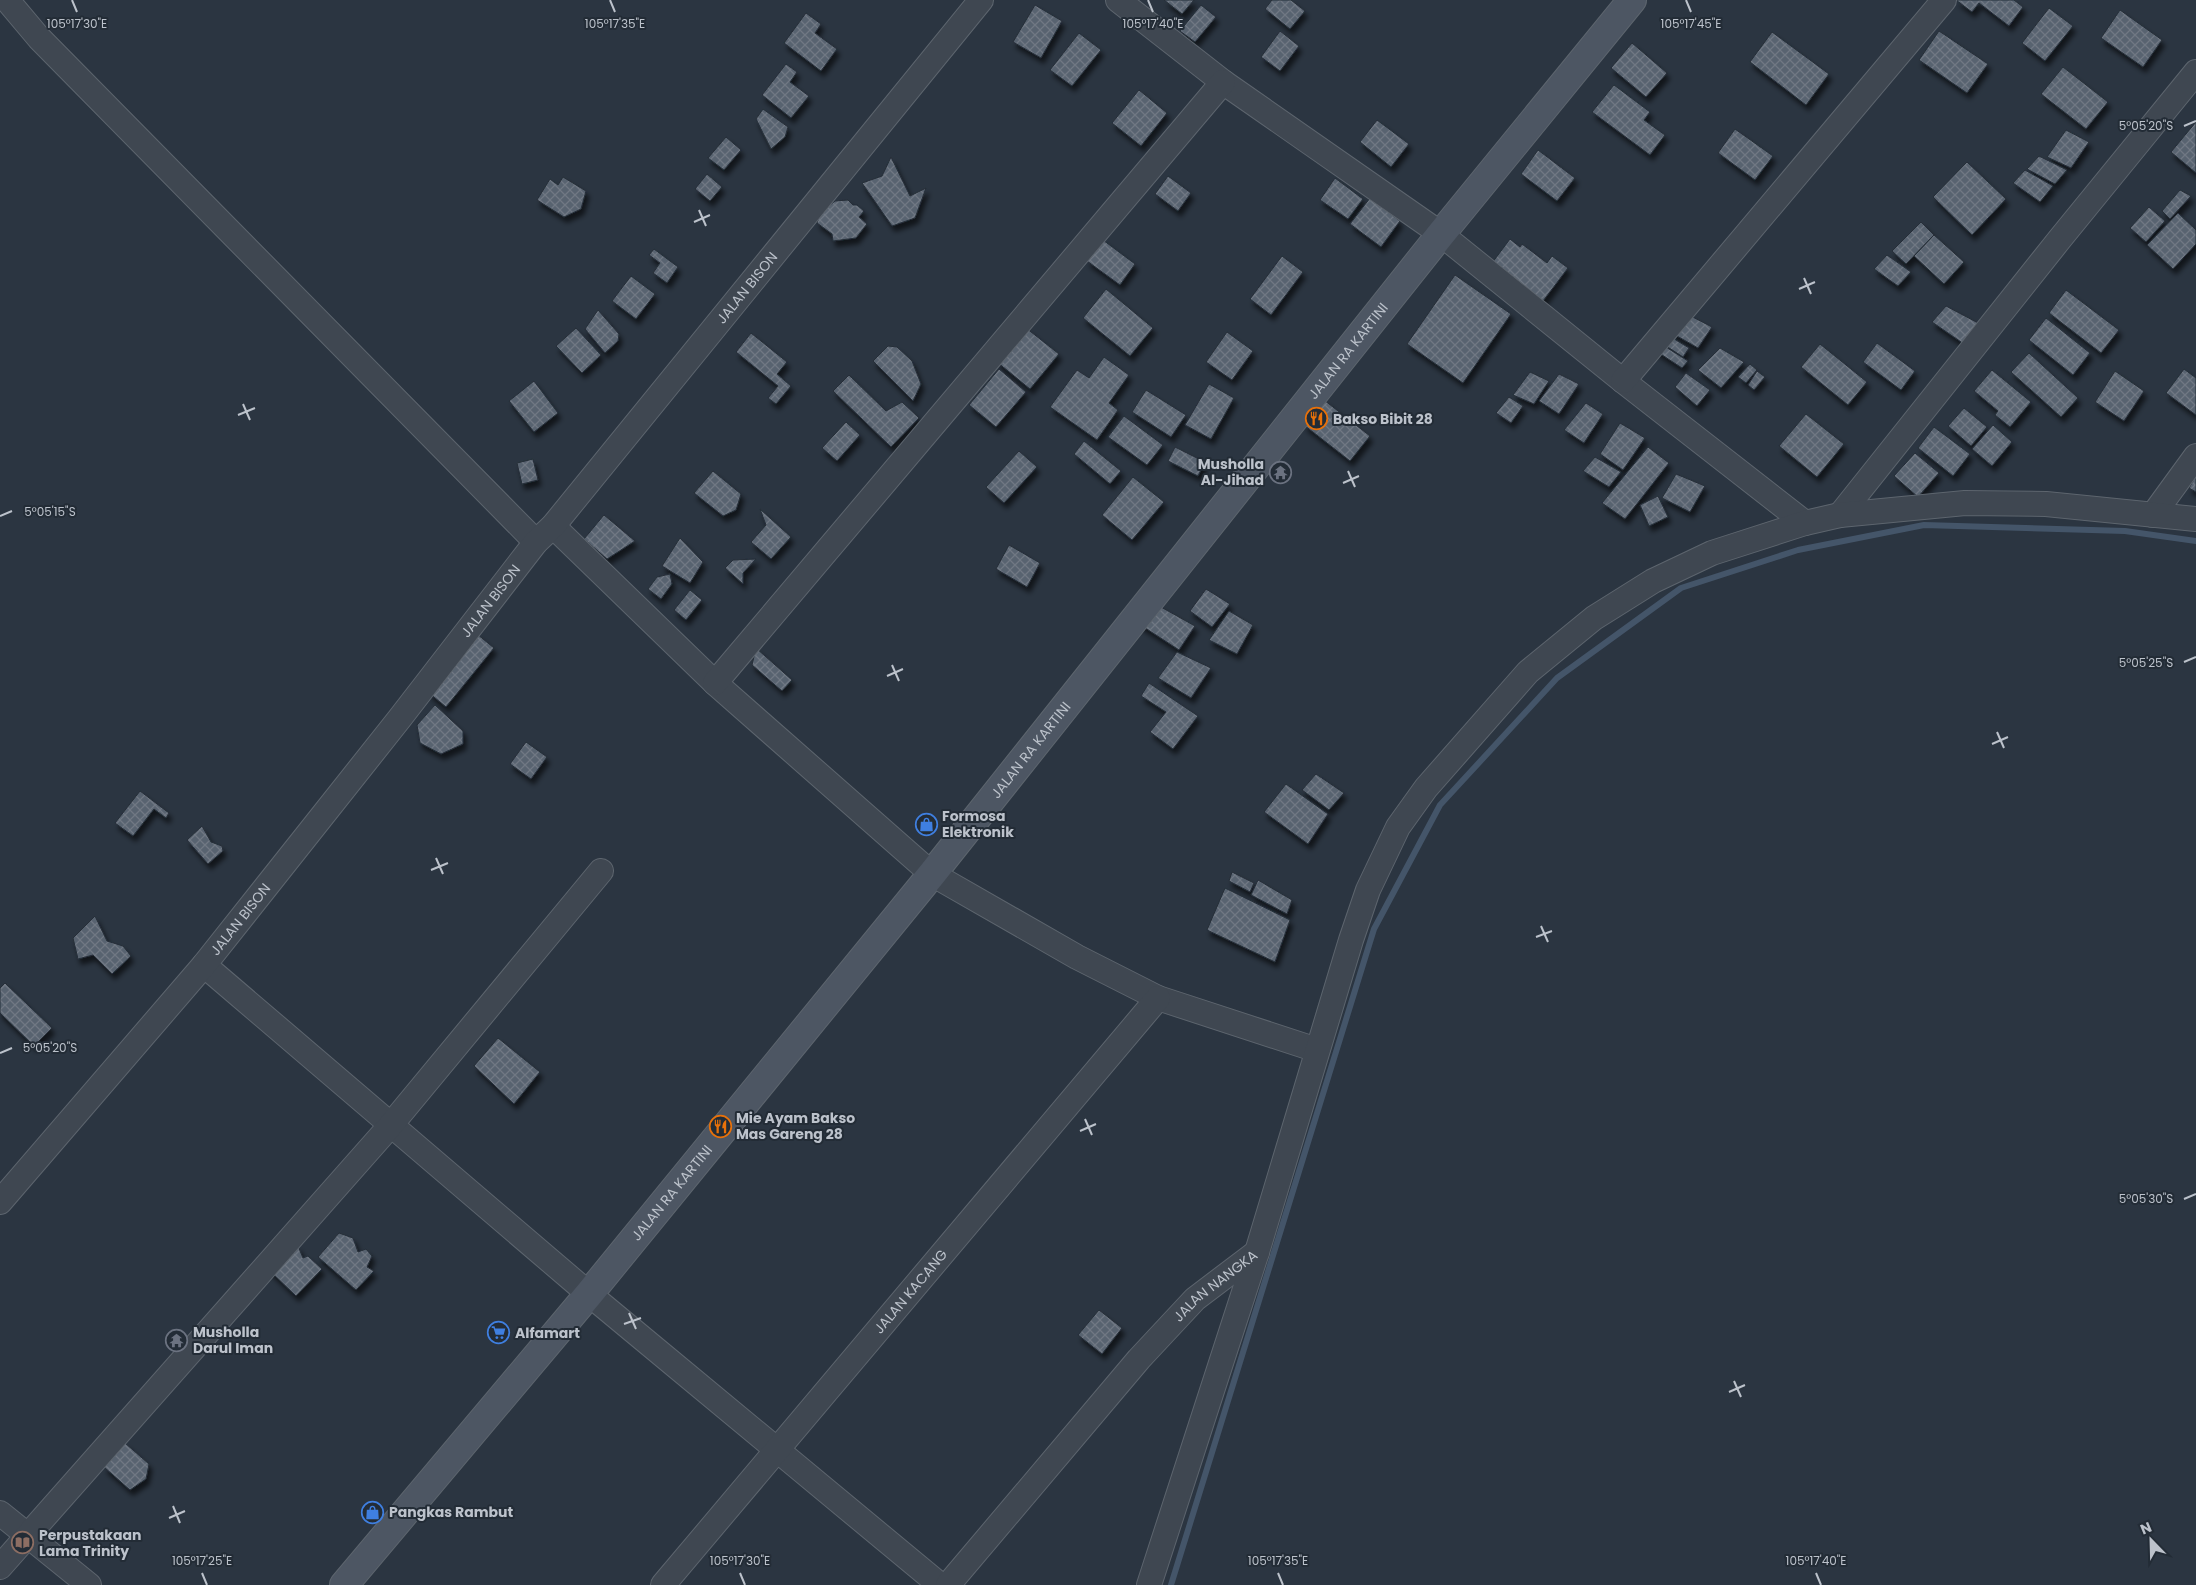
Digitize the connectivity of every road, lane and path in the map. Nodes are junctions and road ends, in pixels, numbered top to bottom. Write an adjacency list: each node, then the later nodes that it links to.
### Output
1 (7, 0): 15 (street)
2 (981, 0): 15 (street, JALAN BISON)
3 (1118, 0): 7 (street)
4 (1632, 0): 8 (main road, JALAN RA KARTINI)
5 (1944, 0): 9 (street)
6 (2196, 72): 11 (street)
7 (1222, 82): 8 (street); 16 (street)
8 (1442, 234): 9 (street); 18 (main road, JALAN RA KARTINI)
9 (1624, 381): 14 (street)
10 (2196, 456): 12 (street)
11 (1840, 515): 12 (street); 14 (street)
12 (2152, 515): 13 (street)
13 (2196, 519)
14 (1805, 523): 21 (street)
15 (545, 534): 16 (street); 19 (street, JALAN BISON)
16 (715, 683): 18 (street)
17 (601, 871): 22 (street)
18 (932, 874): 20 (street); 25 (main road, JALAN RA KARTINI)
19 (204, 965): 22 (street); 23 (street, JALAN BISON)
20 (1158, 998): 21 (street); 26 (street, JALAN KACANG)
21 (1317, 1050): 24 (street)
22 (390, 1126): 25 (street); 28 (street)
23 (0, 1202)
24 (1257, 1252): 34 (street, JALAN NANGKA); 35 (street, JALAN NANGKA)
25 (589, 1294): 26 (street); 31 (main road, JALAN RA KARTINI)
26 (776, 1450): 32 (street, JALAN KACANG); 33 (street)
27 (0, 1514): 28 (street)
28 (26, 1535): 29 (street); 30 (street)
29 (0, 1567)
30 (89, 1585)
31 (344, 1585)
32 (663, 1585)
33 (940, 1585)
34 (948, 1585)
35 (1149, 1585)

